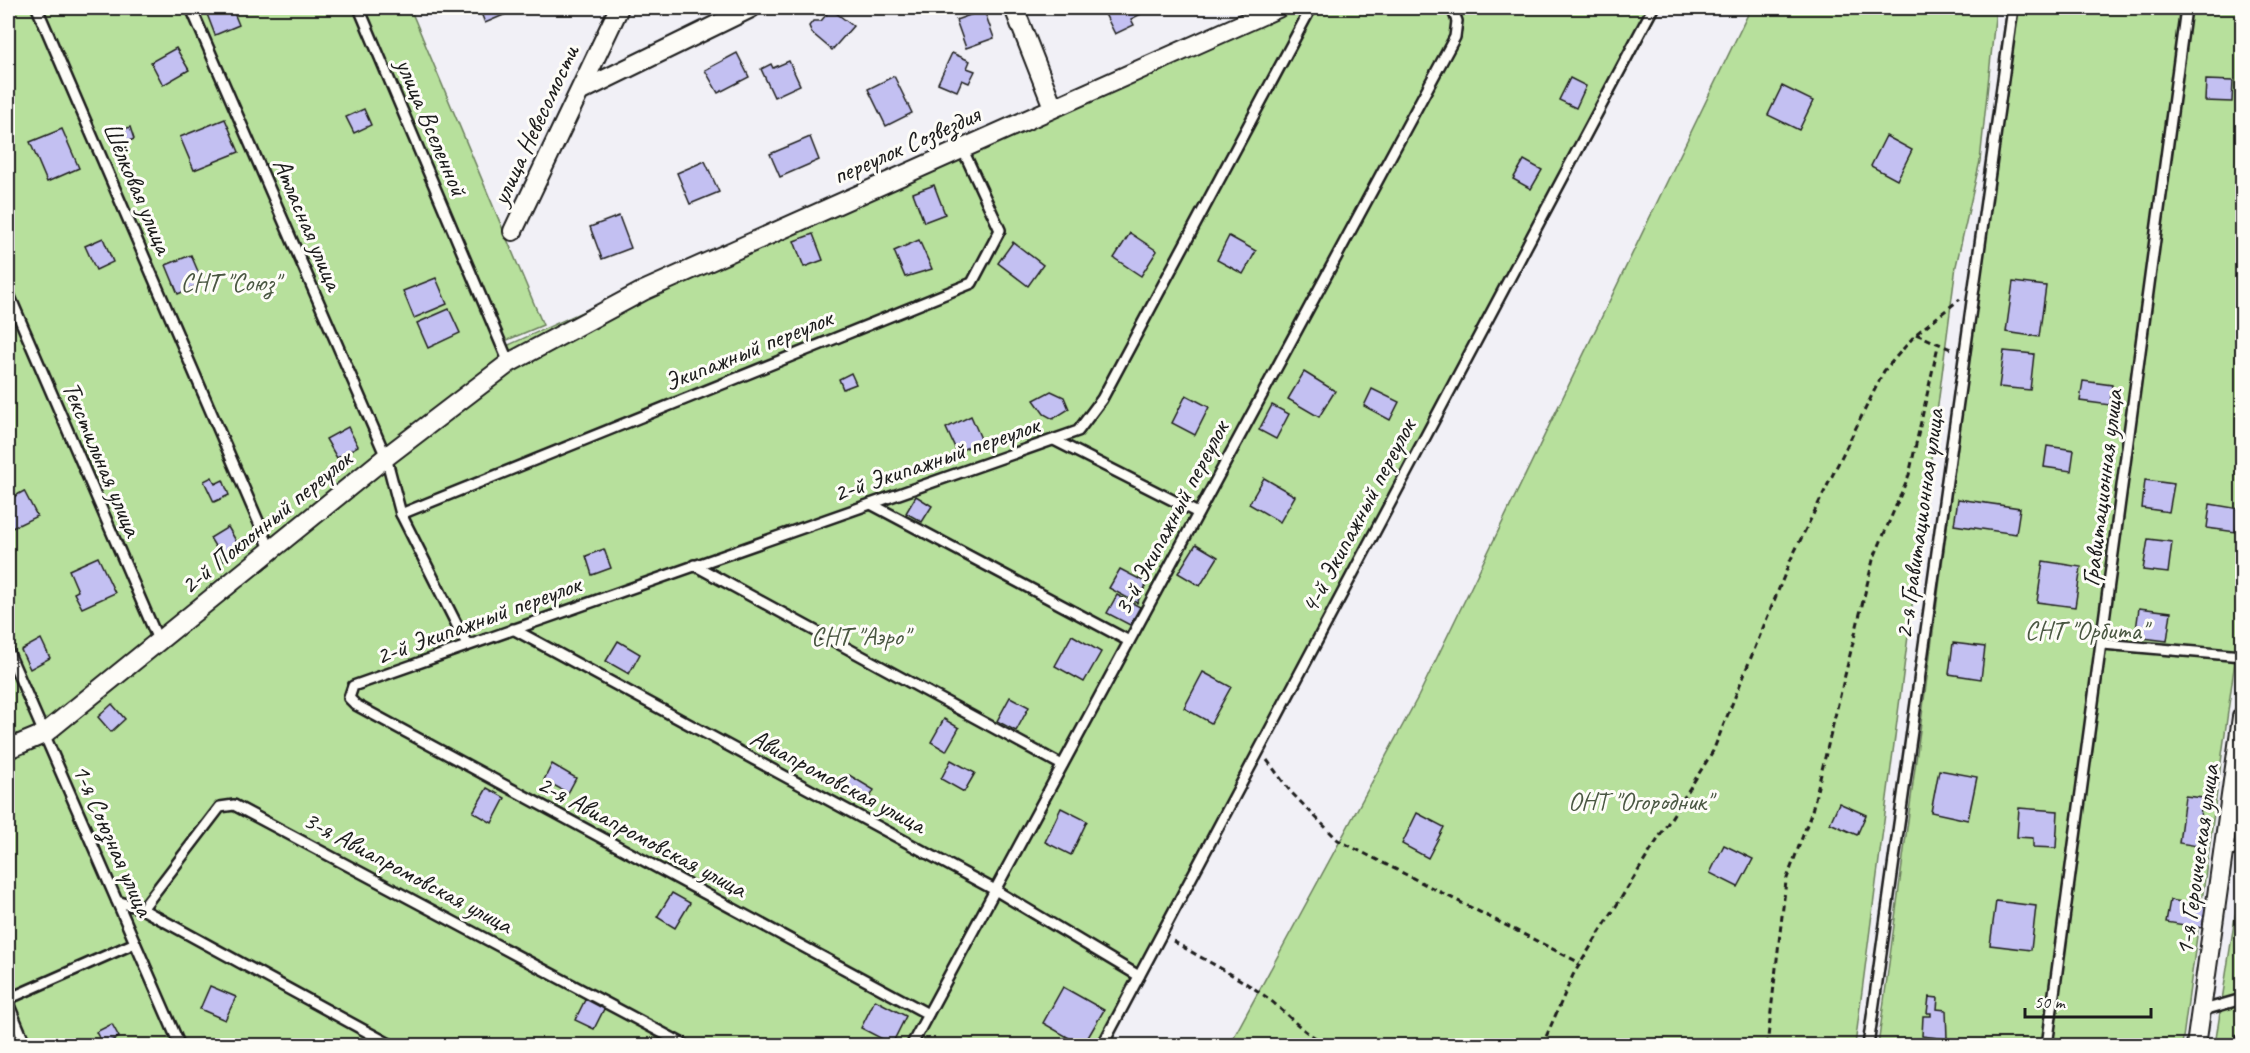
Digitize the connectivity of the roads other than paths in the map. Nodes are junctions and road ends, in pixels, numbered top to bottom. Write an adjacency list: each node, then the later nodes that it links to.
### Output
1 (37, 8): 25 (lane, Шёлковая улица)
2 (191, 8): 21 (lane, Атласная улица)
3 (359, 8): 19 (lane, улица Вселенной)
4 (619, 8): 13 (street, улица Невесомости)
5 (751, 8): 13 (street)
6 (1014, 8): 14 (street)
7 (1278, 8): 14 (street, переулок Созвездия)
8 (1311, 8): 20 (lane, 2-й Экипажный переулок)
9 (1452, 8): 23 (lane, 3-й Экипажный переулок)
10 (1653, 8): 44 (lane, 4-й Экипажный переулок)
11 (2013, 8): 55 (lane, 2-я Гравитационная улица)
12 (2186, 8): 30 (lane, Гравитационная улица)
13 (581, 91): 16 (street, улица Невесомости)
14 (1053, 107): 15 (street, переулок Созвездия)
15 (962, 148): 18 (street, переулок Созвездия); 24 (lane, Экипажный переулок)
16 (513, 231)
17 (8, 292): 29 (lane, Текстильная улица)
18 (558, 334): 19 (street, 2-й Поклонный переулок)
19 (509, 363): 21 (street, 2-й Поклонный переулок)
20 (1054, 440): 22 (lane, 2-й Экипажный переулок); 23 (lane)
21 (386, 457): 24 (lane, Атласная улица); 25 (street, 2-й Поклонный переулок)
22 (871, 504): 26 (lane, 2-й Экипажный переулок); 28 (lane)
23 (1198, 513): 28 (lane, 3-й Экипажный переулок)
24 (400, 514): 31 (lane, Атласная улица)
25 (271, 551): 29 (street, 2-й Поклонный переулок)
26 (694, 565): 27 (lane, 2-й Экипажный переулок); 38 (lane)
27 (513, 629): 31 (lane, 2-й Экипажный переулок); 40 (lane, Авиапромовская улица)
28 (1129, 640): 38 (lane, 3-й Экипажный переулок)
29 (159, 642): 36 (street, 2-й Поклонный переулок)
30 (2103, 644): 33 (lane); 56 (lane, Гравитационная улица)
31 (467, 645): 34 (lane, 2-й Экипажный переулок)
32 (8, 651): 36 (lane, 1-я Союзная улица)
33 (2242, 656)
34 (352, 686): 48 (lane, 2-я Авиапромовская улица)
35 (2242, 717): 39 (street, 1-я Героическая улица)
36 (44, 734): 37 (street, 2-й Поклонный переулок); 41 (lane, 1-я Союзная улица)
37 (8, 749)
38 (1062, 765): 40 (lane, 3-й Экипажный переулок)
39 (2234, 850): 47 (street, 1-я Героическая улица)
40 (995, 890): 44 (lane, Авиапромовская улица); 48 (lane, 3-й Экипажный переулок)
41 (117, 901): 42 (lane); 43 (lane, 1-я Союзная улица)
42 (142, 909): 51 (lane); 52 (lane, 3-я Авиапромовская улица)
43 (135, 943): 46 (lane); 50 (lane, 1-я Союзная улица)
44 (1139, 976): 54 (lane, 4-й Экипажный переулок)
45 (2242, 999): 47 (lane)
46 (8, 1001): 49 (lane)
47 (2200, 1011): 57 (street, 1-я Героическая улица)
48 (928, 1014): 53 (lane, 3-й Экипажный переулок)
49 (26, 1046)
50 (180, 1046)
51 (393, 1046)
52 (687, 1046)
53 (911, 1046)
54 (1102, 1046)
55 (1869, 1046)
56 (2047, 1046)
57 (2196, 1046)

